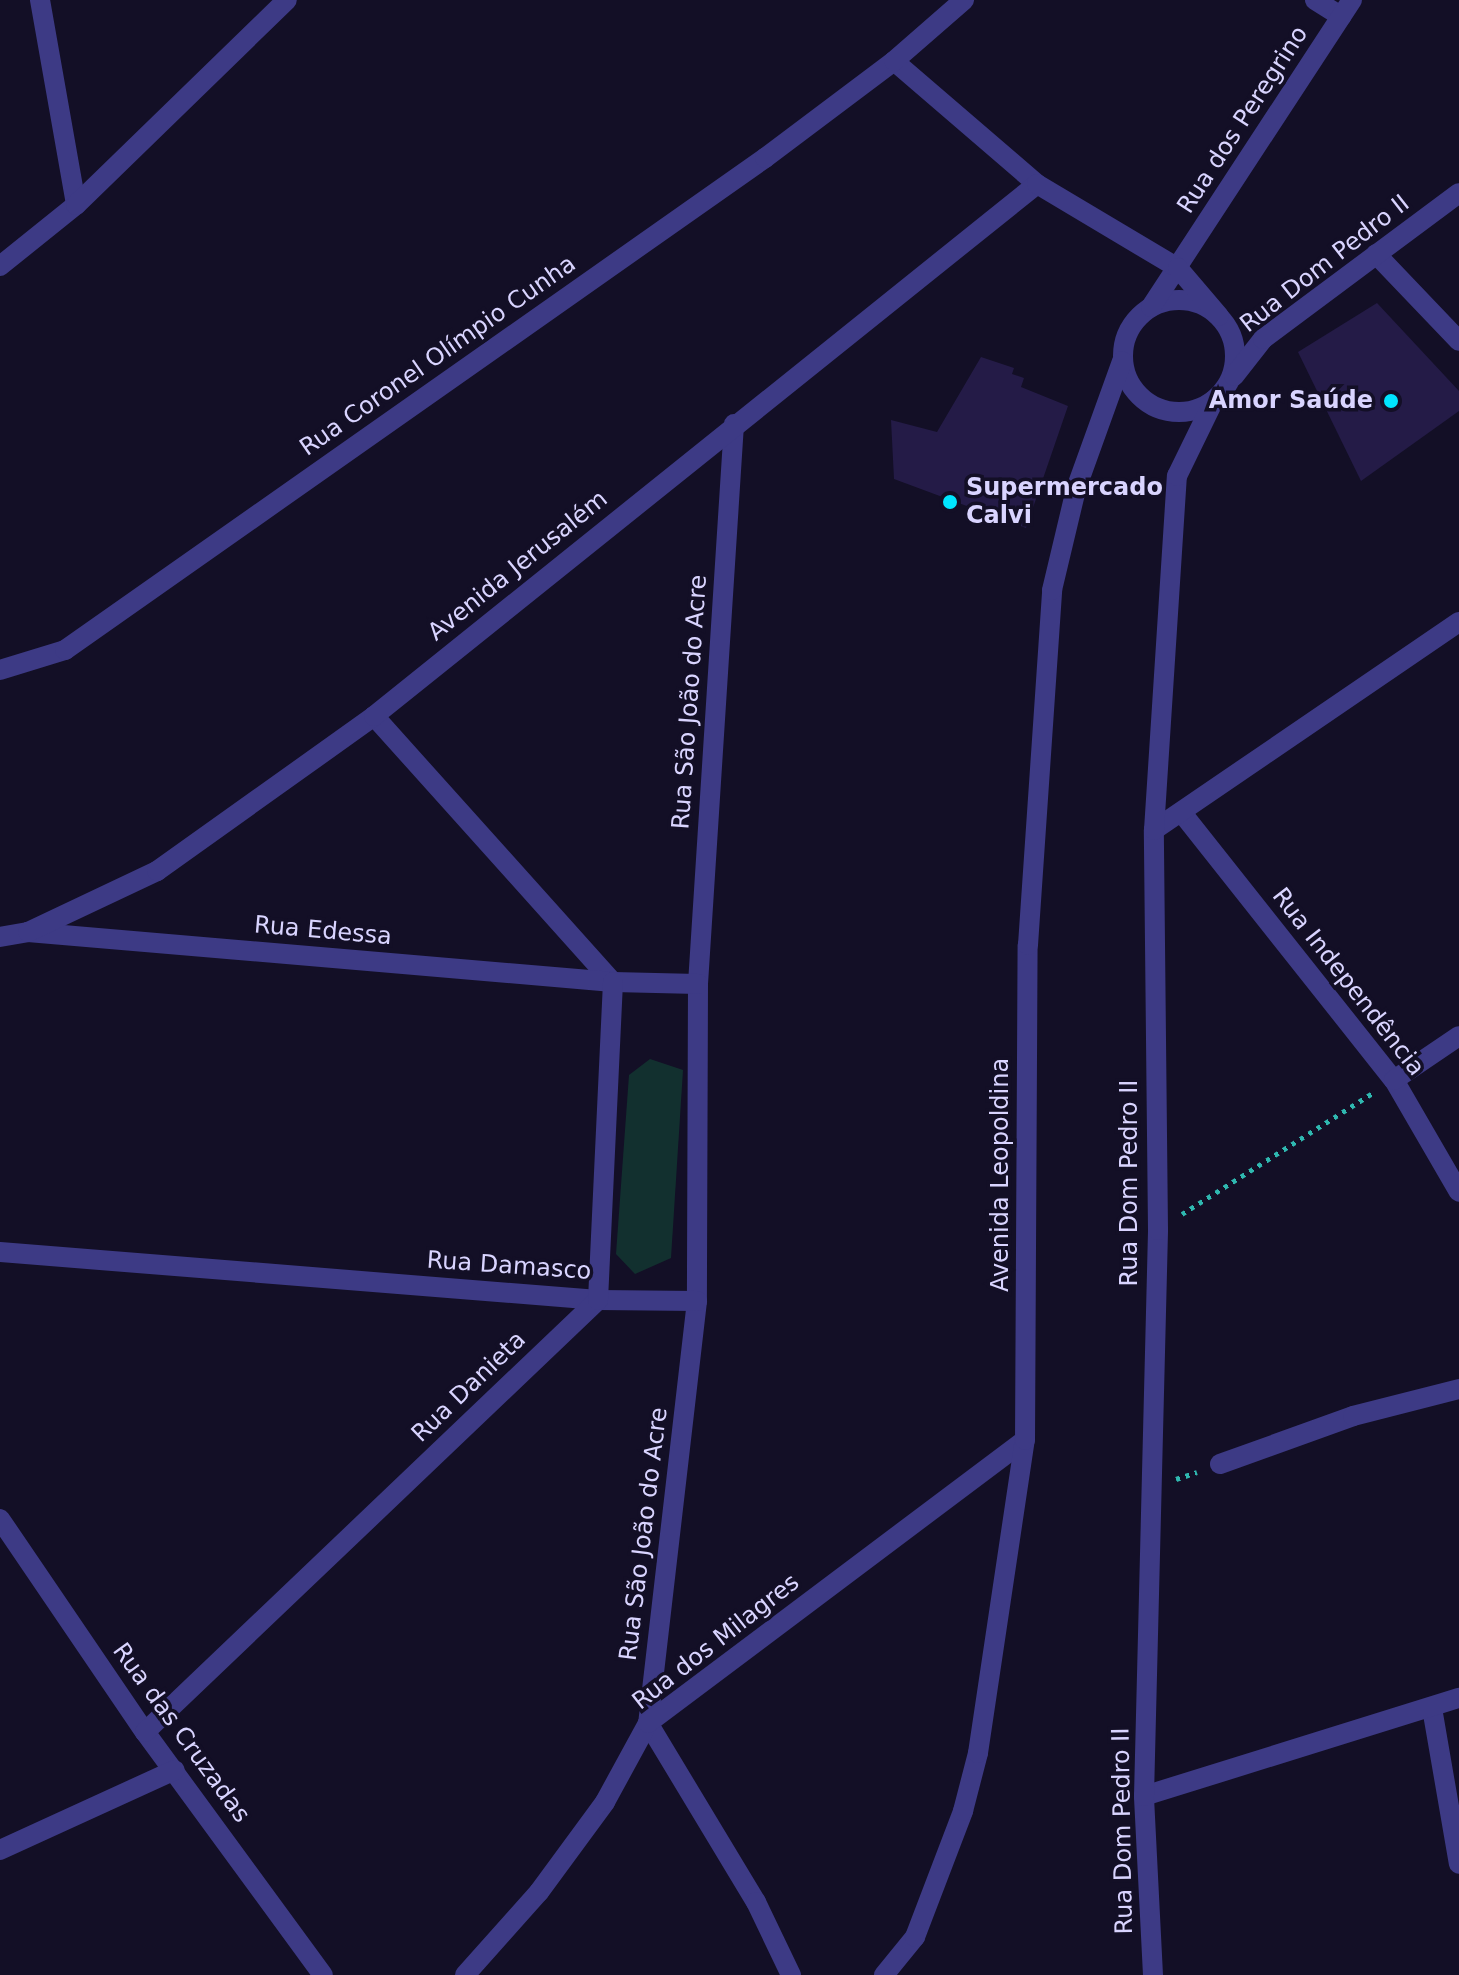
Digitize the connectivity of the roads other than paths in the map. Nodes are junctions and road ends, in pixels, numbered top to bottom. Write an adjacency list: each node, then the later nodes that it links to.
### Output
1 (40, 0): 9 (street)
2 (287, 0): 9 (street)
3 (964, 0): 6 (street, Rua Coronel Olímpio Cunha)
4 (1315, 0): 5 (street)
5 (1347, 8): 12 (street, Rua dos Peregrino)
6 (894, 61): 7 (street); 21 (street, Rua Coronel Olímpio Cunha)
7 (1037, 184): 12 (street); 19 (street, Avenida Jerusalém)
8 (1459, 193): 10 (street, Rua Dom Pedro II)
9 (76, 205): 11 (street)
10 (1376, 254): 15 (street); 17 (street, Rua Dom Pedro II)
11 (0, 266)
12 (1178, 268): 13 (street, Rua dos Peregrino); 14 (street)
13 (1151, 307): 14 (street); 16 (street)
14 (1219, 316): 17 (street)
15 (1459, 341)
16 (1122, 361): 18 (street); 36 (street, Avenida Leopoldina)
17 (1229, 382): 18 (street)
18 (1214, 400): 24 (street, Rua Dom Pedro II)
19 (734, 424): 22 (street, Avenida Jerusalém); 28 (street, Rua São João do Acre)
20 (1459, 622): 23 (street)
21 (0, 670)
22 (374, 716): 25 (street, Avenida Jerusalém); 27 (street)
23 (1182, 813): 24 (street); 30 (street, Rua Independência)
24 (1154, 830): 44 (street, Rua Dom Pedro II)
25 (28, 932): 26 (street, Avenida Jerusalém); 27 (street, Rua Edessa)
26 (0, 937)
27 (613, 982): 28 (street, Rua Edessa); 33 (street)
28 (698, 984): 34 (street)
29 (1459, 1036): 30 (street)
30 (1394, 1080): 31 (street, Rua Independência)
31 (1459, 1192)
32 (0, 1252): 33 (street, Rua Damasco)
33 (598, 1300): 34 (street, Rua Damasco); 42 (street, Rua Danieta)
34 (697, 1301): 41 (street, Rua São João do Acre)
35 (1459, 1389): 37 (street)
36 (1025, 1440): 41 (street, Rua dos Milagres); 50 (street, Avenida Leopoldina)
37 (1220, 1464)
38 (0, 1519): 42 (street, Rua das Cruzadas)
39 (1459, 1698): 40 (street)
40 (1432, 1708): 44 (street); 46 (street)
41 (648, 1723): 48 (street, Rua dos Milagres); 49 (street)
42 (145, 1732): 43 (street, Rua das Cruzadas)
43 (175, 1770): 45 (street); 47 (street, Rua das Cruzadas)
44 (1144, 1796): 51 (street, Rua Dom Pedro II)
45 (0, 1850)
46 (1459, 1864)
47 (323, 1975)
48 (465, 1975)
49 (791, 1975)
50 (884, 1975)
51 (1153, 1975)

